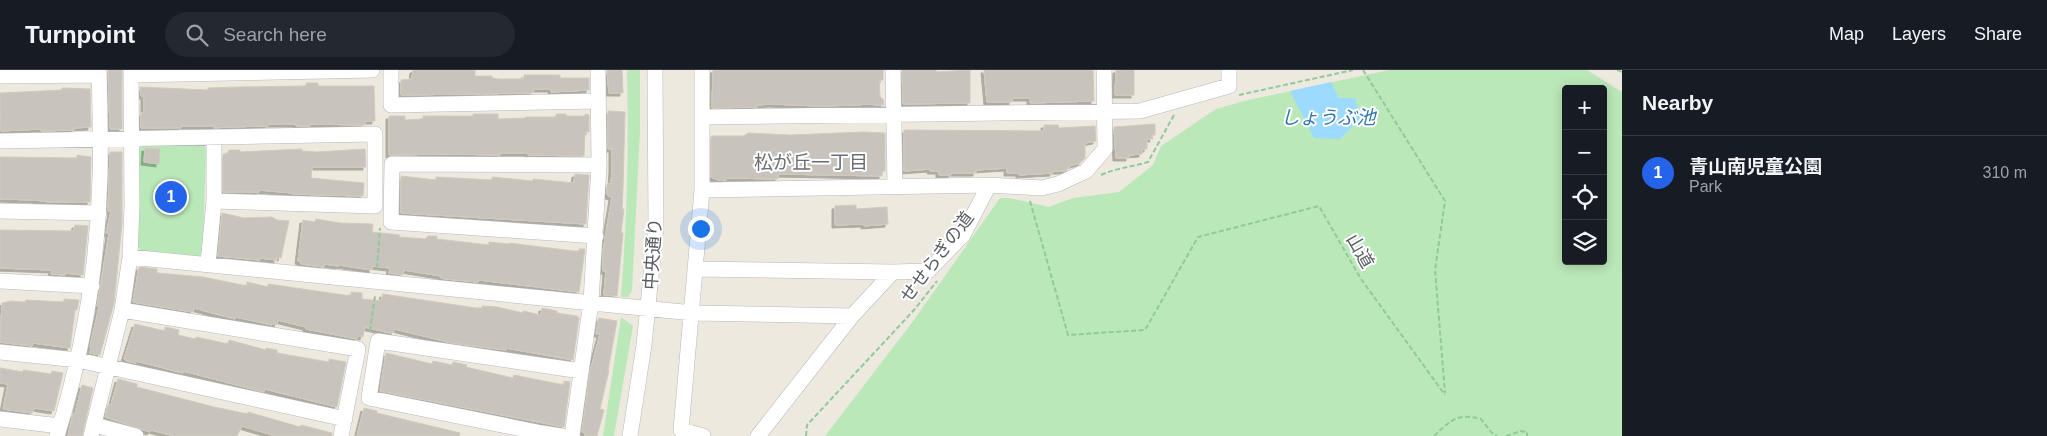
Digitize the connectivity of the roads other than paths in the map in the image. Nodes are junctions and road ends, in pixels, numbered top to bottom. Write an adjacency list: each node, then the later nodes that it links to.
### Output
1 (372, 70): 10 (street)
2 (390, 70): 12 (street)
3 (598, 70): 12 (street)
4 (655, 70): 35 (street, 中央通り)
5 (702, 70): 15 (street)
6 (894, 70): 14 (street)
7 (1104, 70): 13 (street)
8 (1229, 70): 13 (street)
9 (99, 72): 11 (street); 18 (street)
10 (131, 72): 16 (street)
11 (0, 76)
12 (598, 101): 20 (street)
13 (1104, 111): 14 (street); 21 (street)
14 (894, 114): 15 (street); 22 (street)
15 (702, 117): 23 (street)
16 (132, 138): 17 (street); 18 (street); 28 (street)
17 (214, 138): 24 (street); 24 (street)
18 (100, 139): 19 (street); 26 (street)
19 (0, 141)
20 (599, 165): 27 (street); 27 (street)
21 (989, 185): 22 (street); 31 (street)
22 (895, 186): 23 (street)
23 (702, 190): 30 (street)
24 (214, 201): 29 (street)
25 (0, 211): 26 (street)
26 (98, 213): 33 (street)
27 (596, 236): 34 (street)
28 (130, 257): 29 (street); 36 (street)
29 (208, 264): 34 (street)
30 (696, 269): 31 (street); 37 (street)
31 (893, 272): 38 (street)
32 (0, 281): 33 (street)
33 (92, 286): 40 (street)
34 (591, 302): 35 (street); 42 (street)
35 (649, 309): 37 (street); 52 (street, 中央通り)
36 (122, 310): 41 (street); 44 (street)
37 (693, 312): 38 (street); 53 (street)
38 (852, 316): 54 (street)
39 (0, 352): 40 (street)
40 (78, 360): 41 (street); 46 (street)
41 (110, 367): 44 (street); 45 (street)
42 (582, 371): 47 (street); 51 (street)
43 (0, 419): 46 (street)
44 (345, 419): 49 (street)
45 (93, 430): 48 (street)
46 (58, 431)
47 (542, 434): 50 (street)
48 (136, 436)
49 (341, 436)
50 (562, 436)
51 (572, 436)
52 (630, 436)
53 (703, 436)
54 (758, 436)

